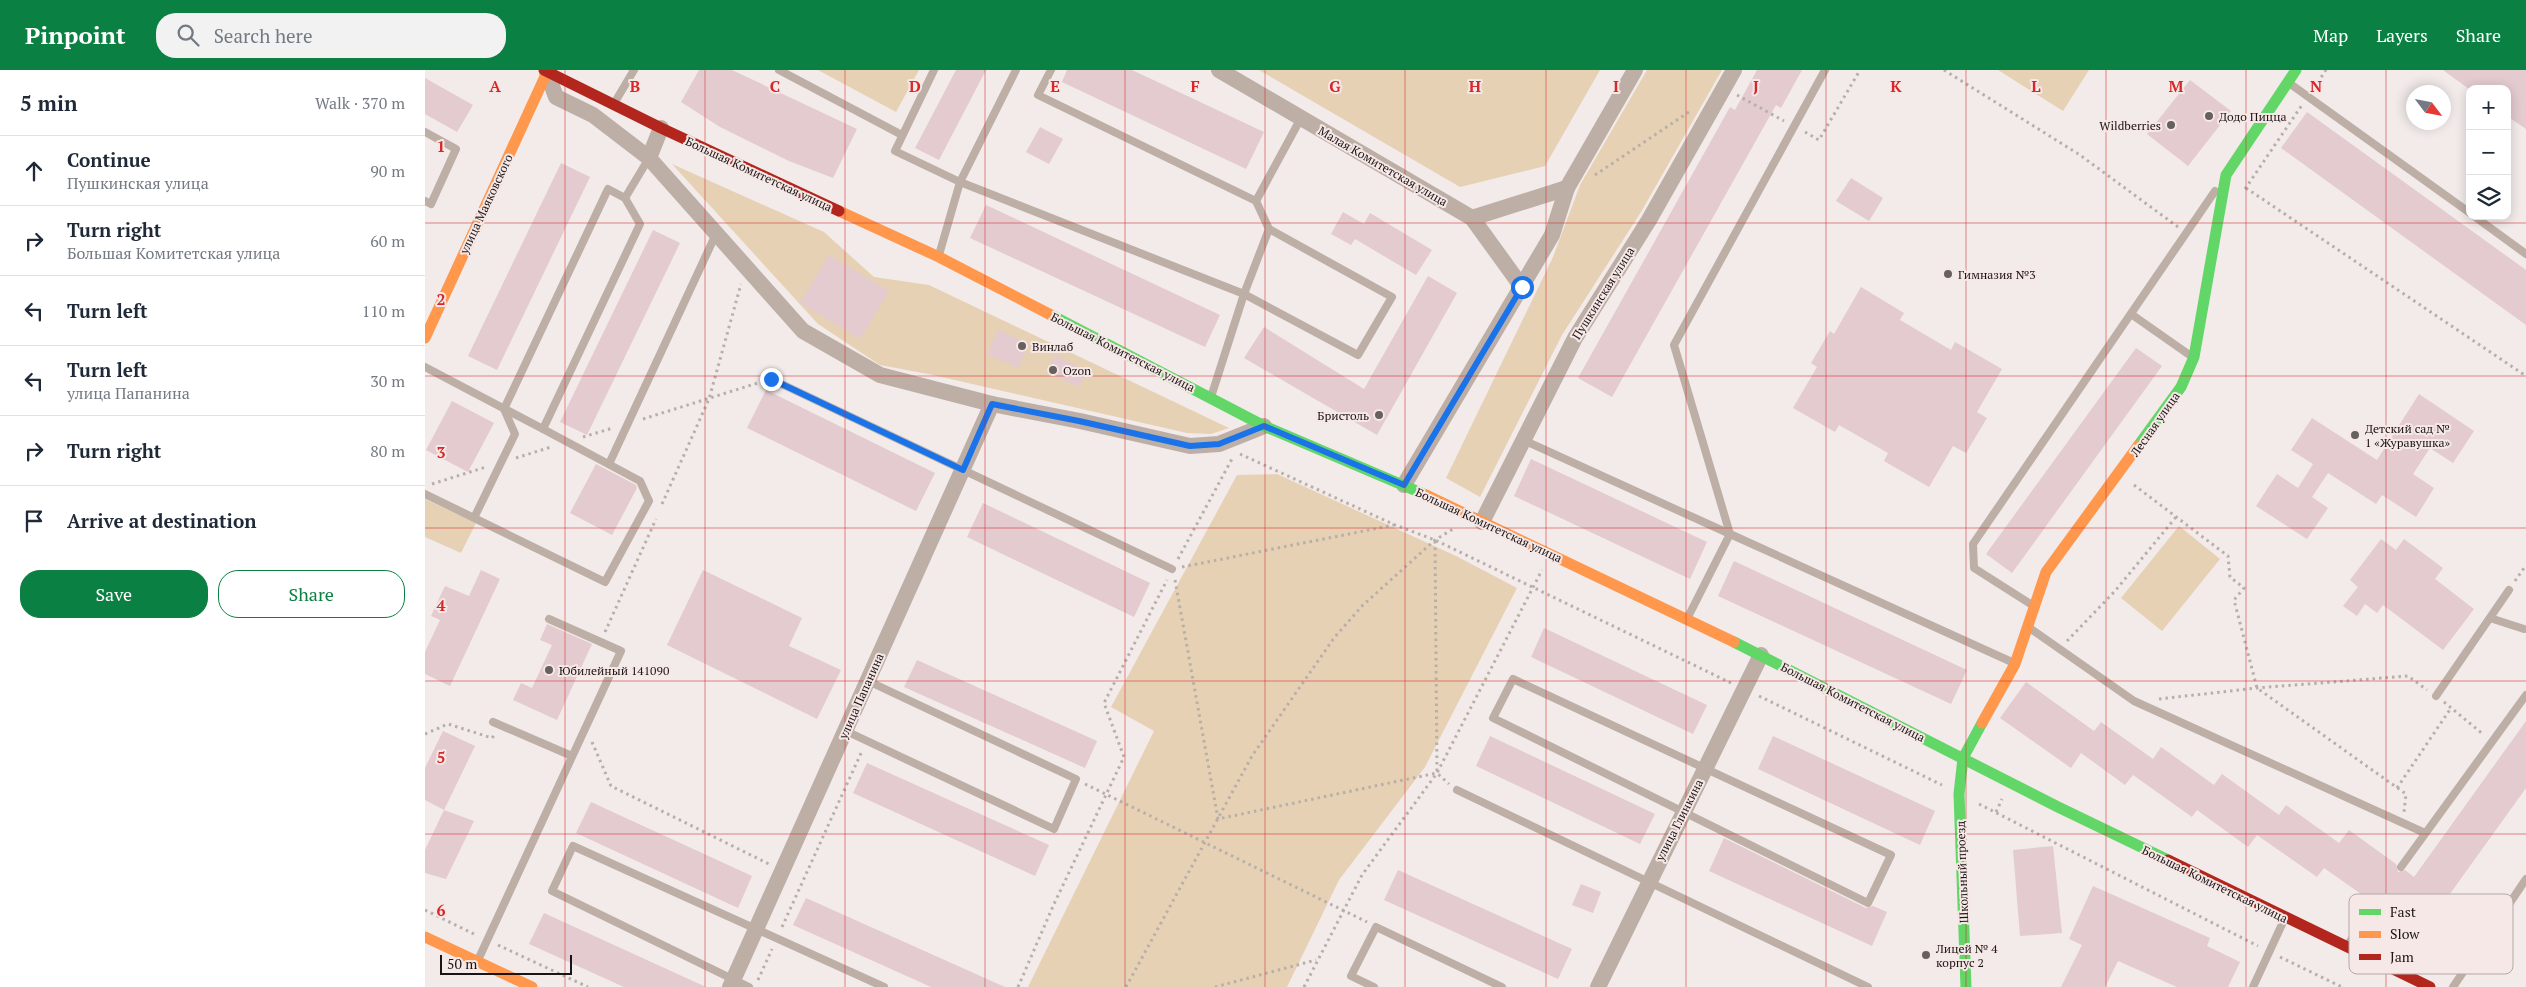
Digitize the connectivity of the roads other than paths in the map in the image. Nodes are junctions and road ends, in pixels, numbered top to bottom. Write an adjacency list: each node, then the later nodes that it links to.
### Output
1 (634, 70): 13 (lane)
2 (779, 70): 17 (lane)
3 (935, 70): 17 (lane)
4 (1016, 70): 20 (lane)
5 (1051, 70): 24 (lane)
6 (1219, 70): 14 (street, Малая Комитетская улица)
7 (1635, 70): 21 (street)
8 (1734, 70): 44 (street, Пушкинская улица)
9 (1825, 70): 51 (lane)
10 (2296, 70): 12 (street, Лесная улица)
11 (546, 71): 13 (street, Большая Комитетская улица); 18 (street); 35 (street, улица Маяковского)
12 (2288, 82): 19 (street, Лесная улица); 25 (lane)
13 (614, 104): 15 (street, Большая Комитетская улица)
14 (1301, 118): 24 (lane); 26 (street, Малая Комитетская улица)
15 (661, 128): 18 (street); 31 (street, Большая Комитетская улица)
16 (425, 132): 23 (lane)
17 (902, 135): 20 (lane)
18 (649, 158): 22 (lane); 29 (street)
19 (2226, 175): 34 (lane); 36 (street, Лесная улица)
20 (960, 182): 31 (lane); 33 (lane)
21 (1567, 188): 26 (street); 32 (street)
22 (625, 198): 41 (lane); 43 (lane)
23 (425, 201)
24 (1256, 201): 28 (lane)
25 (2466, 210)
26 (1472, 218): 32 (street, Малая Комитетская улица)
27 (2479, 220): 30 (lane)
28 (1269, 229): 33 (lane); 33 (lane)
29 (716, 234): 40 (street); 45 (lane)
30 (2526, 254)
31 (939, 257): 39 (street, Большая Комитетская улица)
32 (1522, 287): 47 (street)
33 (1244, 294): 39 (lane)
34 (2131, 314): 36 (lane); 54 (lane)
35 (425, 338)
36 (2194, 357): 54 (street, Лесная улица)
37 (425, 367): 41 (lane)
38 (771, 379): 46 (lane)
39 (1211, 398): 42 (street, Большая Комитетская улица)
40 (992, 404): 42 (street); 46 (street, улица Папанина)
41 (504, 409): 43 (lane); 49 (lane)
42 (1264, 426): 47 (street, Большая Комитетская улица)
43 (543, 429): 45 (lane)
44 (1523, 440): 50 (street, Пушкинская улица); 51 (lane)
45 (609, 464): 49 (lane)
46 (963, 470): 52 (lane); 62 (street, улица Папанина)
47 (1404, 485): 50 (street, Большая Комитетская улица)
48 (425, 494): 49 (lane)
49 (474, 518)
50 (1482, 522): 57 (street, Большая Комитетская улица)
51 (1730, 534): 57 (lane); 61 (lane)
52 (1173, 569)
53 (2509, 590): 55 (lane)
54 (2033, 606): 58 (street, Лесная улица)
55 (2490, 618): 59 (lane); 64 (lane)
56 (549, 619): 67 (lane)
57 (1688, 619): 60 (street, Большая Комитетская улица)
58 (2027, 626): 61 (street, Лесная улица); 72 (lane)
59 (2525, 629)
60 (1761, 655): 68 (street, Большая Комитетская улица); 69 (street, улица Глинкина)
61 (2015, 664): 68 (street, Лесная улица)
62 (868, 681): 66 (street, улица Папанина); 66 (lane)
63 (2526, 695): 72 (lane)
64 (2436, 696)
65 (493, 722): 67 (lane)
66 (846, 731): 78 (street, улица Папанина)
67 (571, 756): 82 (lane)
68 (1963, 758): 77 (street, Большая Комитетская улица); 93 (street, Школьный проезд)
69 (1705, 768): 71 (street, улица Глинкина); 71 (lane); 71 (lane)
70 (1457, 790): 75 (lane)
71 (1683, 812): 75 (street, улица Глинкина)
72 (2425, 833): 73 (lane)
73 (2401, 867)
74 (2526, 879): 76 (lane)
75 (1648, 883): 91 (street, улица Глинкина); 92 (lane)
76 (2513, 898)
77 (2285, 918): 81 (street, Большая Комитетская улица); 94 (lane)
78 (756, 929): 85 (street, улица Папанина); 85 (lane); 88 (lane)
79 (425, 938): 82 (street)
80 (2349, 943): 81 (lane)
81 (2347, 946)
82 (477, 962): 86 (street)
83 (2404, 974): 95 (street, Большая Комитетская улица)
84 (2462, 974): 96 (lane)
85 (732, 983): 87 (lane)
86 (532, 987)
87 (749, 987)
88 (884, 987)
89 (1374, 987): 90 (lane)
90 (1502, 987)
91 (1598, 987)
92 (1868, 987)
93 (1966, 987)
94 (2253, 987)
95 (2430, 987)
96 (2453, 987)

